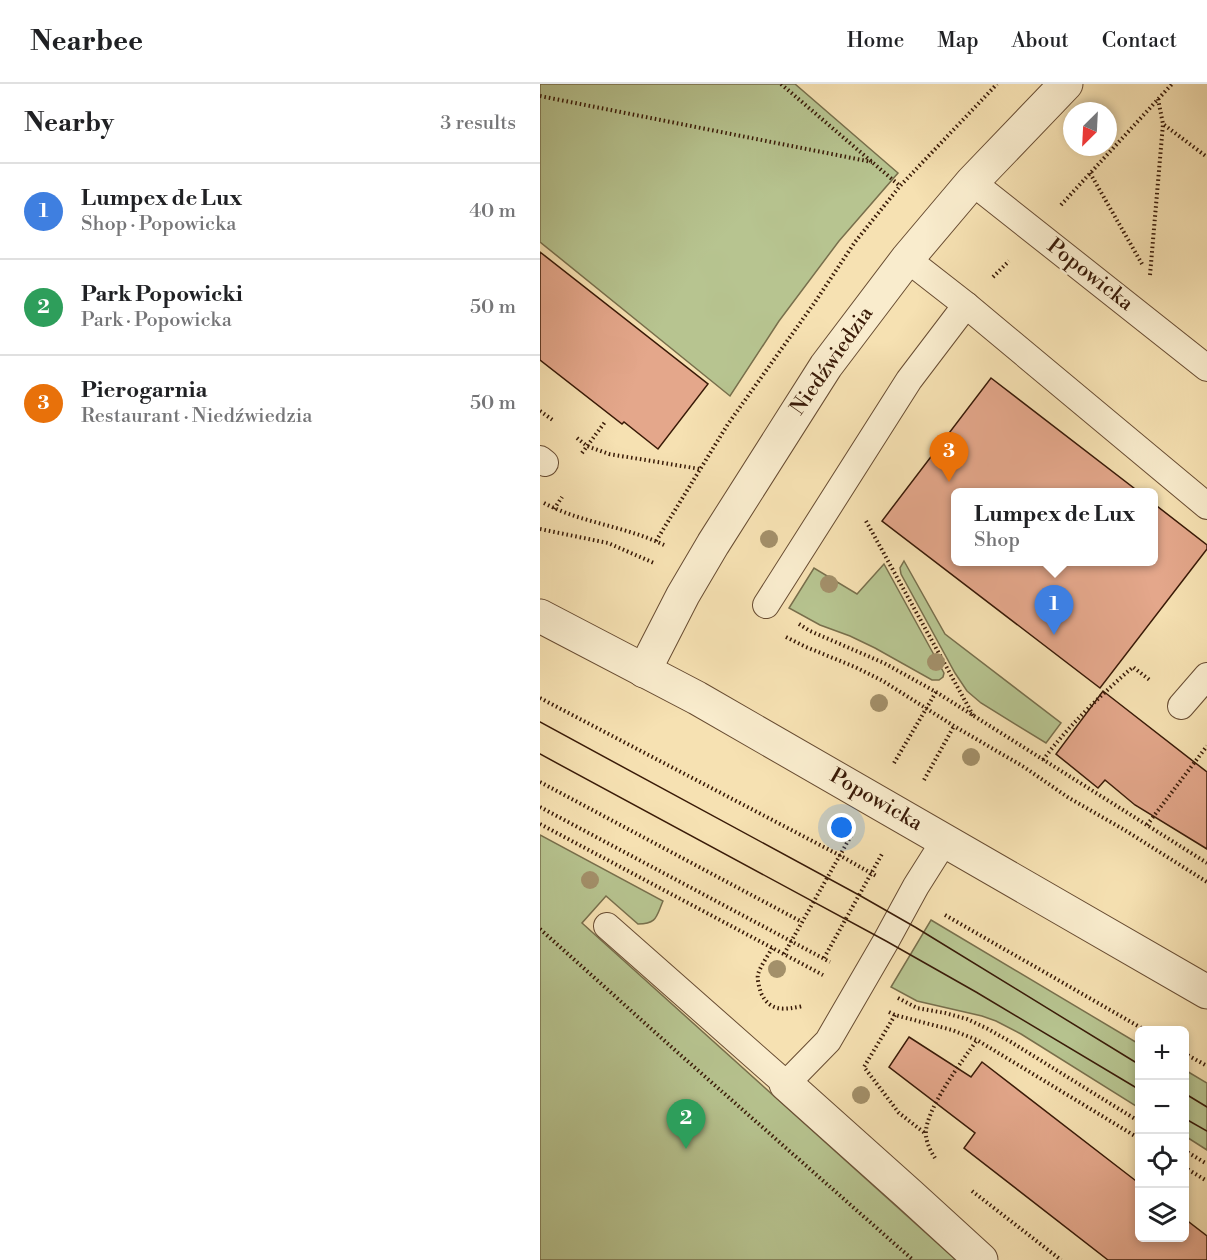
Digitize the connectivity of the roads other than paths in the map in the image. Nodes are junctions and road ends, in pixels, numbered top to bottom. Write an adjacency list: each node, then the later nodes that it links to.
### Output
1 (1066, 84): 2 (street, Niedźwiedzia)
2 (972, 182): 3 (street, Niedźwiedzia); 5 (lane, Popowicka)
3 (907, 259): 4 (lane); 9 (street, Niedźwiedzia)
4 (966, 305): 6 (lane); 7 (lane)
5 (1207, 368)
6 (1207, 506)
7 (766, 605)
8 (540, 616): 9 (street, Popowicka)
9 (644, 671): 12 (street, Popowicka)
10 (1207, 676): 11 (lane)
11 (1182, 706)
12 (945, 840): 14 (street, Popowicka); 15 (lane)
13 (608, 927): 15 (lane)
14 (1207, 992)
15 (786, 1084): 16 (street)
16 (981, 1260)

